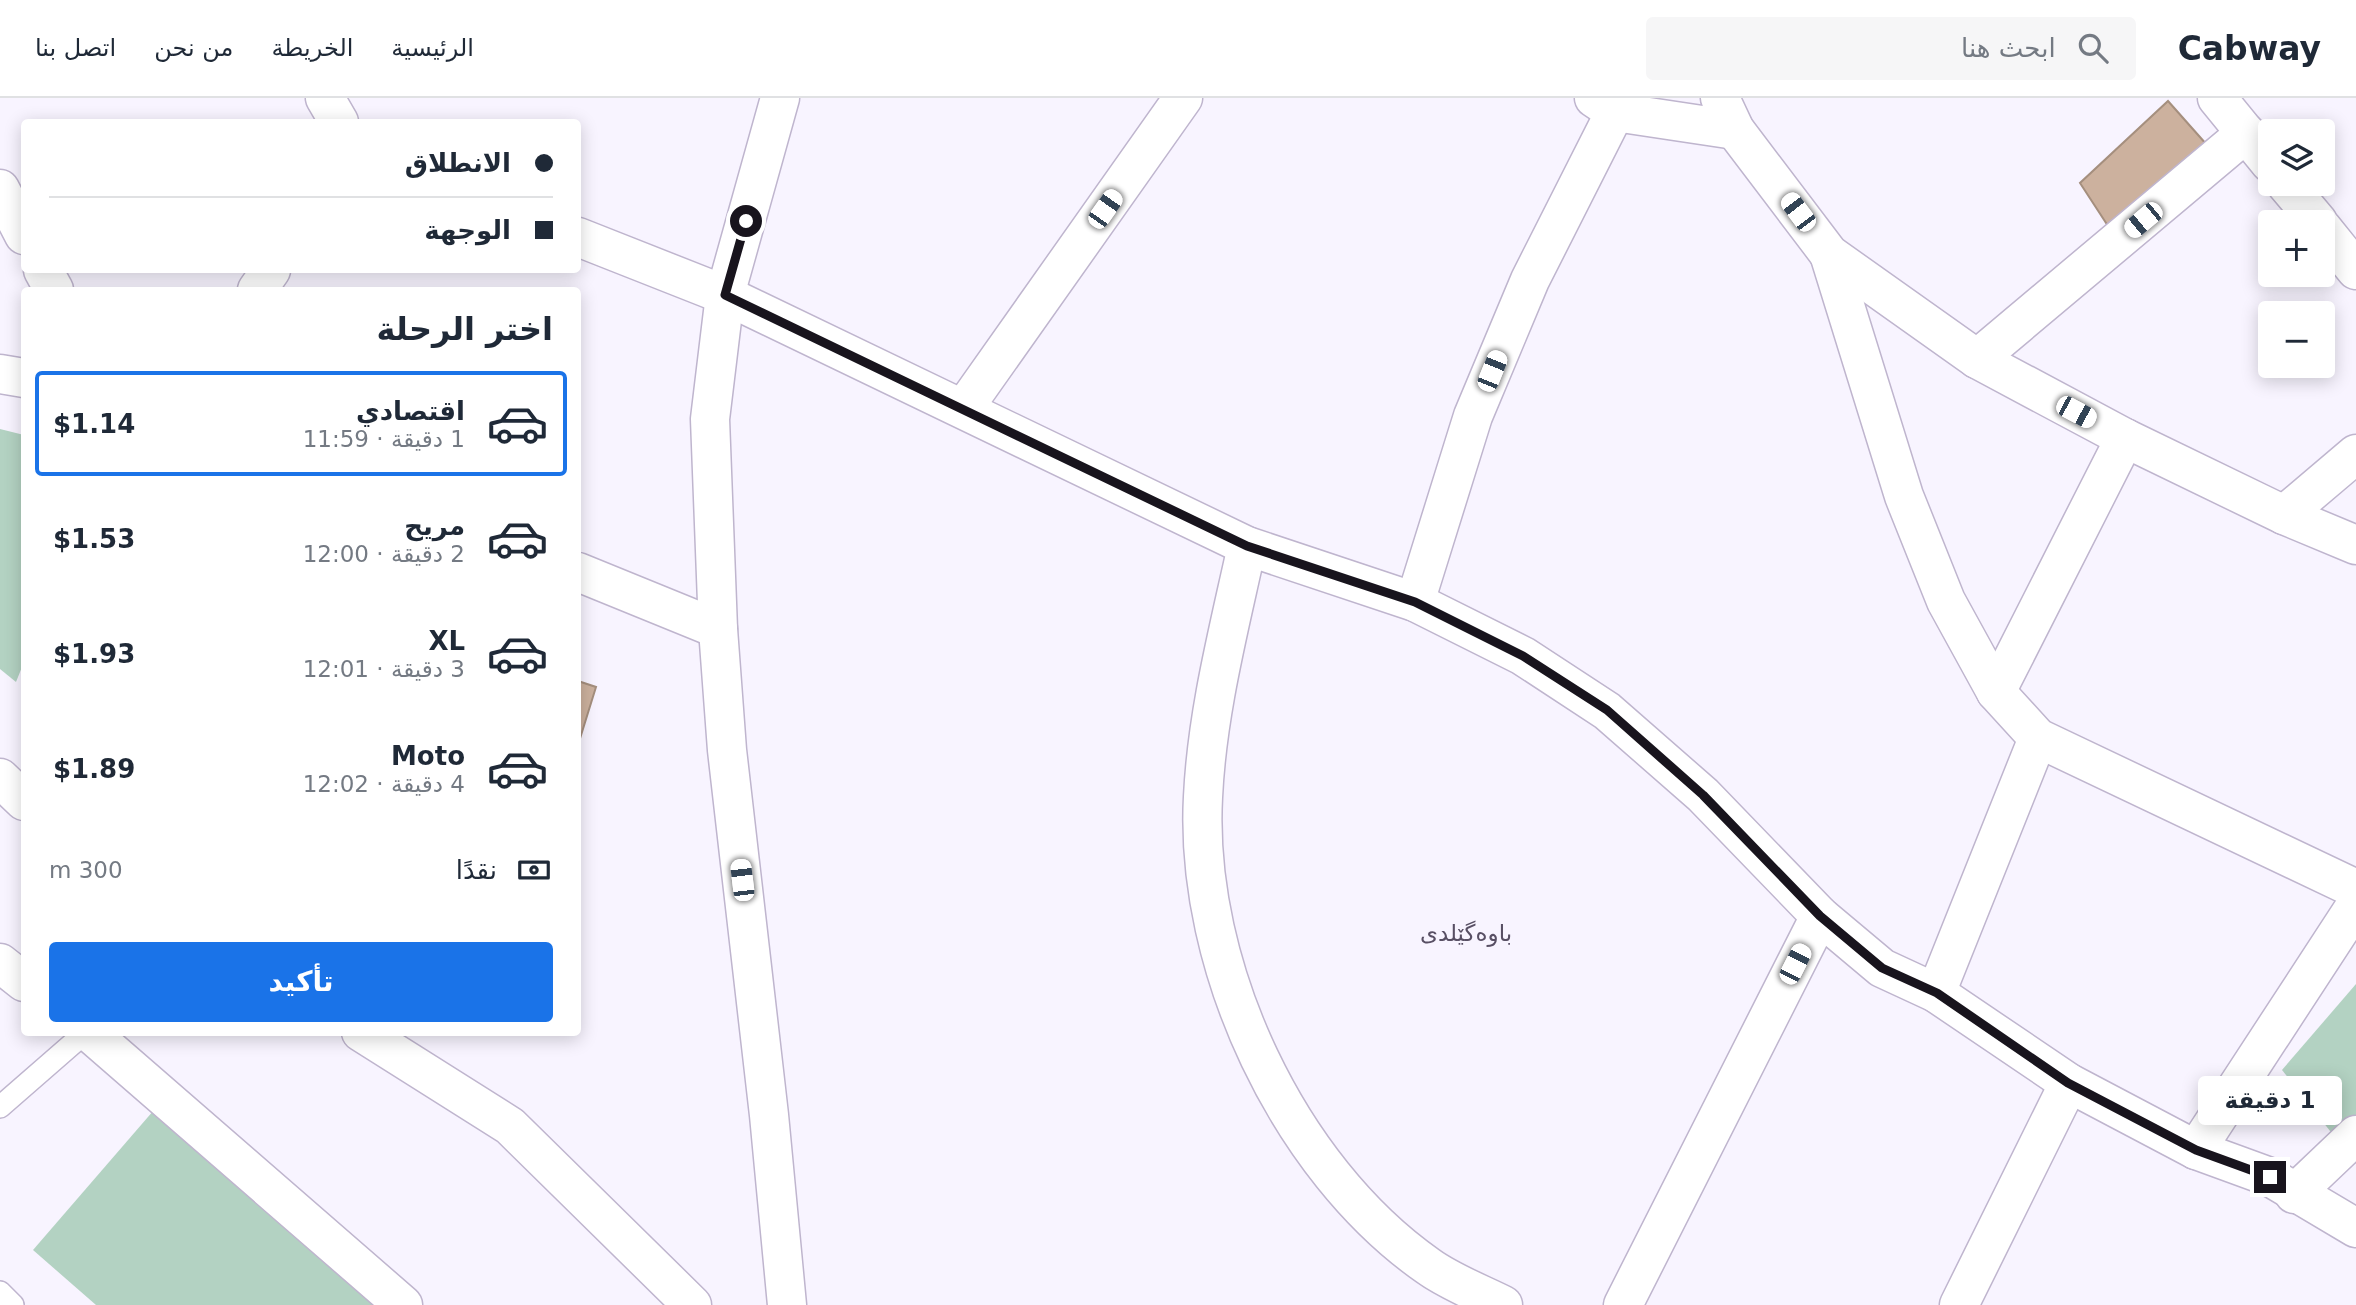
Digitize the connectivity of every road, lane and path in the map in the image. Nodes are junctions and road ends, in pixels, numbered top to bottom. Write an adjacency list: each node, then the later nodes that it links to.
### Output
1 (325, 98): 7 (street)
2 (780, 98): 18 (street)
3 (1183, 98): 22 (street)
4 (2217, 98): 8 (street)
5 (1605, 105): 6 (street); 29 (street)
6 (1727, 114): 16 (street)
7 (337, 119)
8 (2246, 133): 9 (street); 19 (street)
9 (2258, 148)
10 (0, 189): 13 (street)
11 (2296, 196): 12 (street)
12 (2308, 210)
13 (21, 229)
14 (581, 238): 18 (street)
15 (2335, 244): 17 (street)
16 (1829, 254): 19 (street); 31 (street)
17 (2356, 270)
18 (725, 295): 22 (street); 30 (street)
19 (1978, 359): 23 (street)
20 (0, 374): 21 (street)
21 (21, 378)
22 (964, 408): 27 (street)
23 (2125, 438): 25 (street); 31 (street)
24 (2356, 454): 25 (street)
25 (2284, 515): 26 (street)
26 (2356, 545)
27 (1247, 546): 29 (street); 55 (street)
28 (581, 573): 30 (street)
29 (1415, 602): 37 (street)
30 (718, 629): 54 (street)
31 (1996, 692): 32 (street)
32 (2038, 738): 35 (street); 40 (street)
33 (0, 778): 34 (street)
34 (21, 798)
35 (2356, 889)
36 (2356, 905): 47 (street)
37 (1820, 916): 40 (street); 56 (street)
38 (0, 963): 39 (street)
39 (21, 980)
40 (1937, 993): 44 (street)
41 (82, 1036): 45 (lane)
42 (92, 1036): 52 (street)
43 (367, 1036): 53 (street)
44 (2068, 1083): 47 (street); 57 (street)
45 (0, 1107)
46 (2356, 1135): 48 (street)
47 (2196, 1150): 48 (street)
48 (2294, 1194): 49 (street)
49 (2356, 1228)
50 (0, 1292): 51 (lane)
51 (13, 1305)
52 (402, 1305)
53 (692, 1305)
54 (787, 1305)
55 (1503, 1305)
56 (1623, 1305)
57 (1959, 1305)

